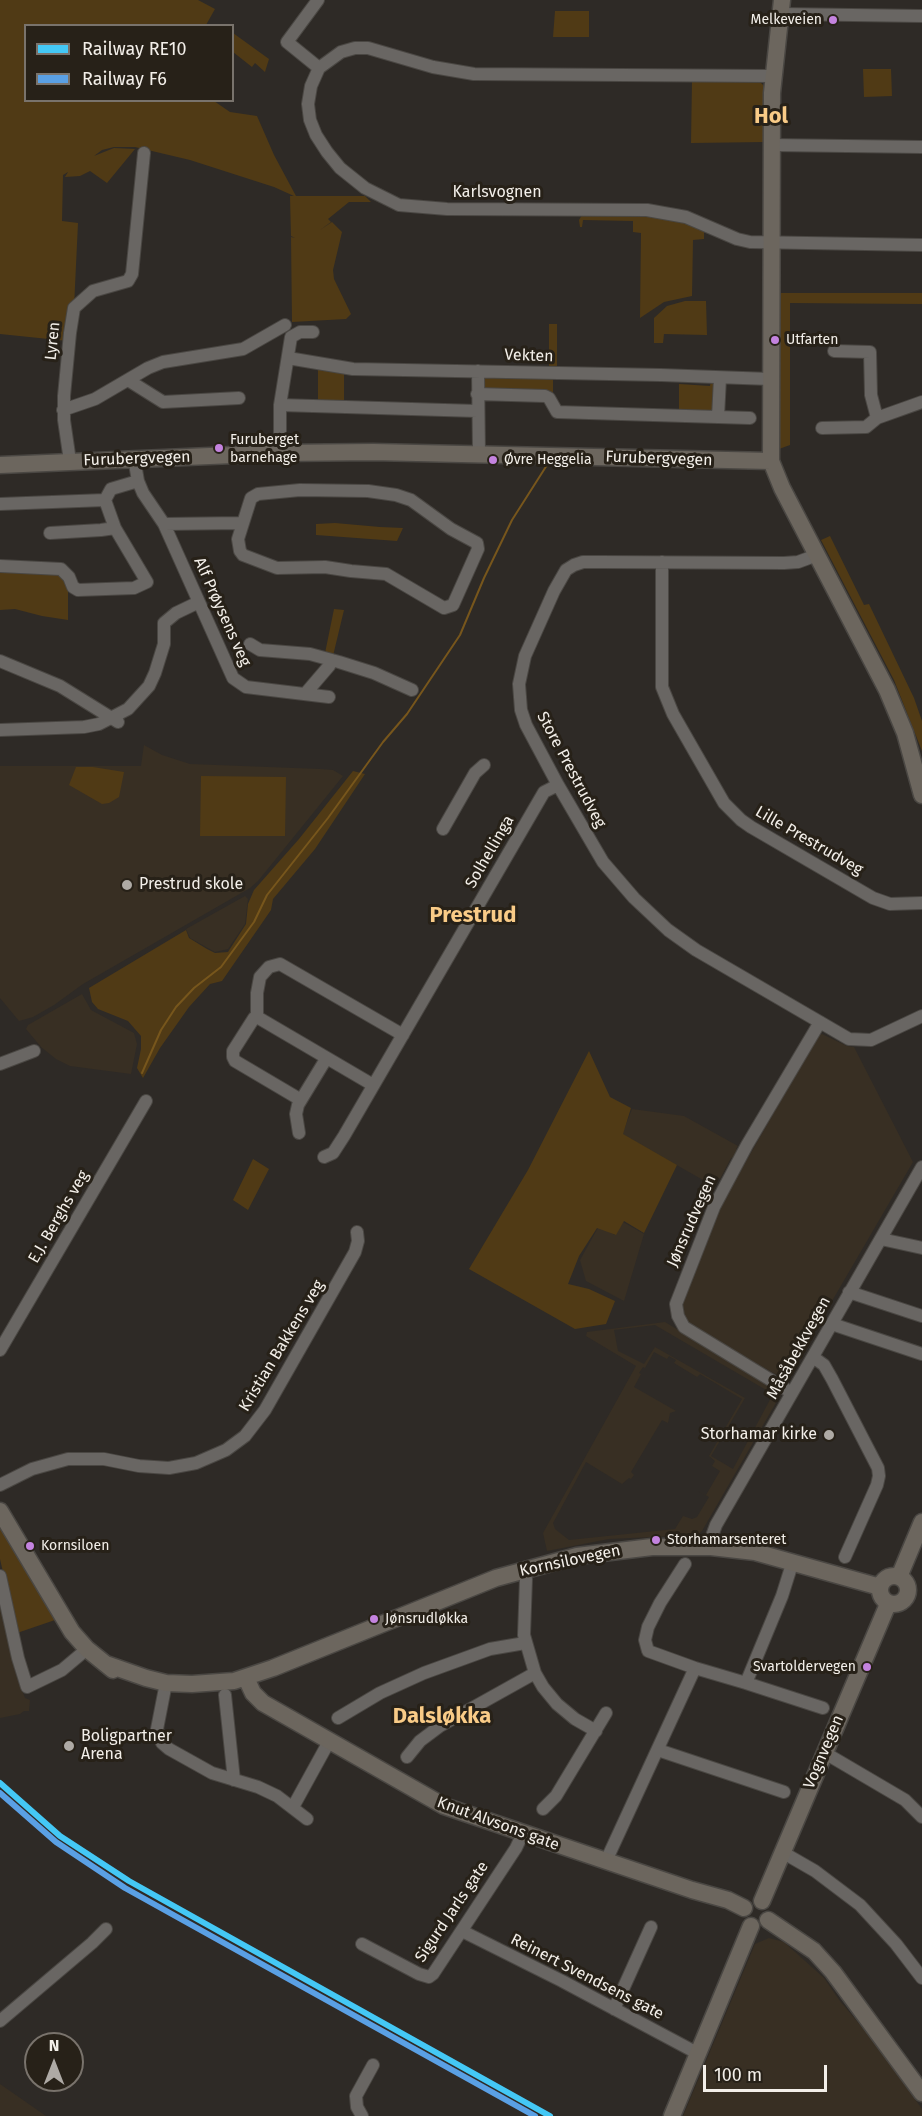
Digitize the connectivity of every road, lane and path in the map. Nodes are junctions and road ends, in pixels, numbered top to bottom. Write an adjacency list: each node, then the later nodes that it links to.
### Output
1 (318, 0): 4 (street)
2 (782, 7): 3 (street); 5 (main road)
3 (922, 16)
4 (319, 68): 5 (street); 9 (street, Karlsvognen)
5 (772, 76): 6 (main road)
6 (771, 145): 7 (street); 9 (main road)
7 (922, 147)
8 (144, 153): 23 (street, Lyren)
9 (771, 243): 10 (street, Karlsvognen); 17 (main road)
10 (922, 245)
11 (285, 325): 18 (street)
12 (313, 332): 14 (street)
13 (834, 351): 27 (street)
14 (288, 358): 15 (street, Vekten); 22 (street)
15 (478, 371): 16 (street, Vekten); 19 (street)
16 (720, 378): 17 (street, Vekten); 25 (street)
17 (770, 379): 33 (main road)
18 (128, 380): 20 (street); 23 (street)
19 (477, 394): 24 (street); 25 (street)
20 (239, 398)
21 (922, 402): 27 (street)
22 (280, 405): 24 (street); 29 (street)
23 (63, 410): 32 (street, Lyren)
24 (477, 411): 30 (street)
25 (718, 417): 26 (street)
26 (750, 418)
27 (878, 418): 28 (street)
28 (822, 428)
29 (280, 453): 30 (main road, Furubergvegen); 31 (main road, Furubergvegen)
30 (479, 454): 33 (main road, Furubergvegen)
31 (134, 458): 32 (main road, Furubergvegen); 35 (street, Alf Prøysens veg)
32 (70, 461): 34 (main road, Furubergvegen)
33 (771, 461): 42 (main road)
34 (0, 465)
35 (138, 481): 36 (street); 39 (street, Alf Prøysens veg)
36 (105, 500): 37 (street); 40 (street)
37 (0, 504)
38 (242, 523): 38 (street); 39 (street)
39 (164, 524): 45 (street, Alf Prøysens veg)
40 (115, 528): 41 (street); 44 (street)
41 (50, 533)
42 (817, 555): 43 (street, Store Prestrudveg); 56 (main road)
43 (662, 562): 55 (street, Store Prestrudveg); 58 (street, Lille Prestrudveg)
44 (0, 566)
45 (199, 603): 50 (street, Alf Prøysens veg); 52 (street)
46 (250, 644): 48 (street, Alf Prøysens veg)
47 (0, 660): 52 (street)
48 (332, 660): 49 (street, Alf Prøysens veg); 50 (street)
49 (412, 690)
50 (305, 694): 51 (street, Alf Prøysens veg)
51 (329, 697)
52 (116, 720): 53 (street)
53 (0, 730)
54 (484, 765): 57 (street)
55 (558, 785): 61 (street, Store Prestrudveg); 62 (street, Solhellinga)
56 (922, 795)
57 (443, 829)
58 (922, 903)
59 (922, 1016): 61 (street, Store Prestrudveg)
60 (257, 1017): 62 (street); 64 (street); 67 (street)
61 (820, 1022): 81 (street, Jønsrudvegen)
62 (402, 1035): 66 (street, Solhellinga)
63 (34, 1051): 65 (street)
64 (326, 1059): 66 (street); 67 (street)
65 (0, 1064)
66 (373, 1085): 70 (street, Solhellinga)
67 (301, 1100): 69 (street)
68 (146, 1101): 78 (street, E.J. Berghs veg)
69 (299, 1133)
70 (324, 1157)
71 (922, 1167): 73 (street, Måsåbekkvegen)
72 (357, 1232): 82 (street, Kristian Bakkens veg)
73 (881, 1239): 74 (street); 75 (street, Måsåbekkvegen)
74 (922, 1248)
75 (849, 1292): 76 (street); 77 (street, Måsåbekkvegen)
76 (922, 1316)
77 (832, 1324): 79 (street); 80 (street, Måsåbekkvegen)
78 (0, 1350)
79 (922, 1354)
80 (813, 1357): 81 (street, Måsåbekkvegen); 86 (street)
81 (792, 1393): 85 (street, Måsåbekkvegen)
82 (0, 1485)
83 (0, 1511): 96 (main road, Kornsilovegen)
84 (922, 1522): 91 (main road)
85 (711, 1547): 87 (main road, Kornsilovegen); 89 (main road, Kornsilovegen)
86 (845, 1557)
87 (793, 1561): 92 (main road, Kornsilovegen); 100 (street)
88 (685, 1564): 97 (street)
89 (524, 1570): 95 (street); 99 (main road, Kornsilovegen)
90 (0, 1576): 96 (street)
91 (899, 1577): 92 (main road); 93 (main road)
92 (880, 1587): 94 (main road)
93 (915, 1593): 94 (main road)
94 (888, 1604): 109 (main road, Vognvegen)
95 (525, 1643): 98 (street); 105 (street)
96 (87, 1649): 101 (main road, Kornsilovegen)
97 (694, 1668): 100 (street); 108 (street)
98 (535, 1673): 106 (street); 110 (street)
99 (247, 1681): 101 (main road, Kornsilovegen); 117 (main road, Knut Alvsons gate)
100 (746, 1683): 103 (street)
101 (165, 1686): 111 (street)
102 (225, 1695): 111 (street)
103 (823, 1708)
104 (606, 1713): 106 (street)
105 (338, 1718)
106 (596, 1731): 114 (street)
107 (326, 1747): 113 (street)
108 (658, 1750): 112 (street); 119 (street)
109 (825, 1753): 115 (street); 118 (main road, Vognvegen)
110 (407, 1757)
111 (234, 1780): 113 (street)
112 (784, 1792)
113 (292, 1807): 116 (street)
114 (543, 1809)
115 (922, 1817)
116 (307, 1819)
117 (523, 1833): 119 (main road, Knut Alvsons gate); 126 (street, Sigurd Jarls gate)
118 (782, 1852): 120 (main road, Vognvegen); 128 (street)
119 (606, 1861): 121 (main road, Knut Alvsons gate)
120 (762, 1901): 121 (main road); 122 (main road)
121 (744, 1908): 123 (main road)
122 (768, 1920): 123 (main road); 133 (main road)
123 (751, 1926): 131 (main road)
124 (651, 1927): 129 (street)
125 (106, 1929): 130 (street)
126 (462, 1931): 127 (street, Sigurd Jarls gate); 129 (street, Reinert Svendsens gate)
127 (362, 1944)
128 (922, 1978)
129 (614, 2009): 131 (street, Reinert Svendsens gate)
130 (0, 2021)
131 (697, 2053): 135 (main road)
132 (374, 2065): 134 (street)
133 (922, 2092)
134 (363, 2116)
135 (672, 2116)

